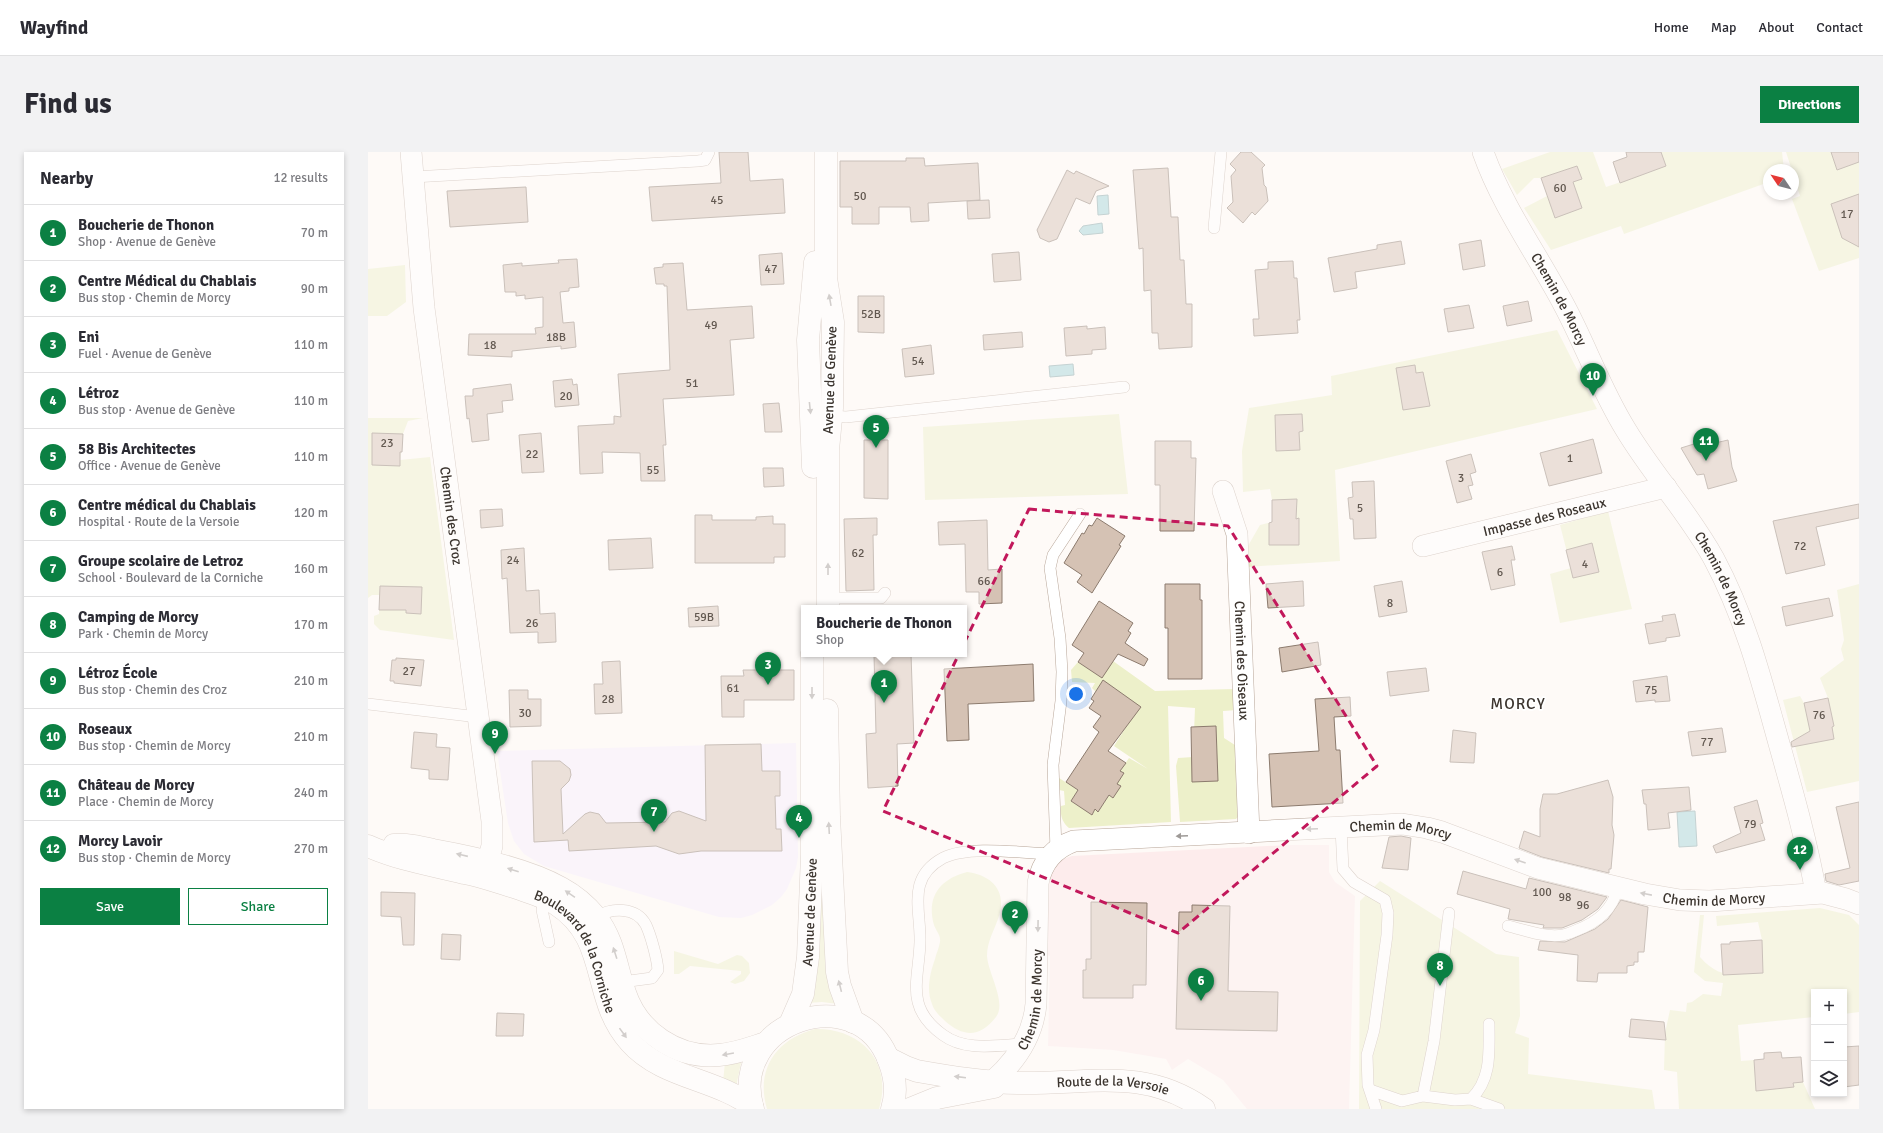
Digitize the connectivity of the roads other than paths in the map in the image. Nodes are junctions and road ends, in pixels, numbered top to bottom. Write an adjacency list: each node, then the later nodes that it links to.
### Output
1 (411, 152): 7 (street, Chemin des Croz)
2 (709, 152): 7 (lane)
3 (815, 152): 9 (main road, Avenue de Genève)
4 (826, 152): 10 (main road, Avenue de Genève, one-way to 4)
5 (1221, 152): 8 (lane)
6 (1483, 152): 15 (street, Chemin de Morcy)
7 (413, 177): 24 (street, Chemin des Croz)
8 (1214, 228)
9 (808, 348): 10 (main road); 12 (main road, Avenue de Genève)
10 (833, 348): 11 (main road, Avenue de Genève)
11 (833, 382): 12 (main road); 14 (main road, Avenue de Genève)
12 (809, 383): 20 (main road, Avenue de Genève, one-way to 20)
13 (1124, 388): 14 (lane)
14 (832, 416): 20 (main road, Avenue de Genève, one-way to 14)
15 (1666, 487): 18 (street, Impasse des Roseaux); 32 (street, Chemin de Morcy)
16 (1223, 491): 26 (street, Chemin des Oiseaux)
17 (1080, 514): 28 (lane)
18 (1423, 546)
19 (885, 593): 20 (lane)
20 (823, 605)
21 (812, 657): 40 (main road, Avenue de Genève, one-way to 40)
22 (827, 657): 39 (main road, Avenue de Genève, one-way to 22)
23 (368, 704): 24 (lane)
24 (478, 717): 29 (street, Chemin des Croz)
25 (1341, 828): 26 (street, Chemin de Morcy, one-way to 26); 30 (street, Chemin de Morcy, one-way to 25); 47 (lane)
26 (1249, 833): 28 (street, Chemin de Morcy, one-way to 28)
27 (368, 846): 29 (main road, Boulevard de la Corniche)
28 (1053, 852): 43 (street, Chemin de Morcy, one-way to 43); 43 (lane)
29 (486, 870): 31 (main road, Boulevard de la Corniche)
30 (1618, 888): 32 (street, Chemin de Morcy, one-way to 30); 36 (lane)
31 (546, 890): 35 (main road, Boulevard de la Corniche); 37 (lane)
32 (1816, 893): 33 (street)
33 (1859, 904)
34 (1449, 913): 48 (lane)
35 (589, 922): 38 (main road, Boulevard de la Corniche); 38 (lane)
36 (1508, 926)
37 (549, 942)
38 (612, 983): 42 (main road, Boulevard de la Corniche, one-way to 38); 50 (main road, Boulevard de la Corniche, one-way to 50)
39 (853, 1022): 40 (main road); 44 (main road)
40 (790, 1024): 42 (main road)
41 (1489, 1024): 49 (lane)
42 (766, 1043): 50 (main road)
43 (1025, 1044): 45 (street, Chemin de Morcy)
44 (888, 1058): 45 (main road, Route de la Versoie, one-way to 44); 51 (main road)
45 (993, 1081): 46 (main road, Route de la Versoie)
46 (1016, 1083): 52 (main road, Route de la Versoie); 53 (main road, Route de la Versoie)
47 (1370, 1090): 48 (lane); 54 (lane)
48 (1423, 1096): 49 (lane)
49 (1472, 1099): 55 (lane)
50 (753, 1107)
51 (892, 1109)
52 (910, 1109)
53 (1204, 1109)
54 (1376, 1109)
55 (1499, 1109)

